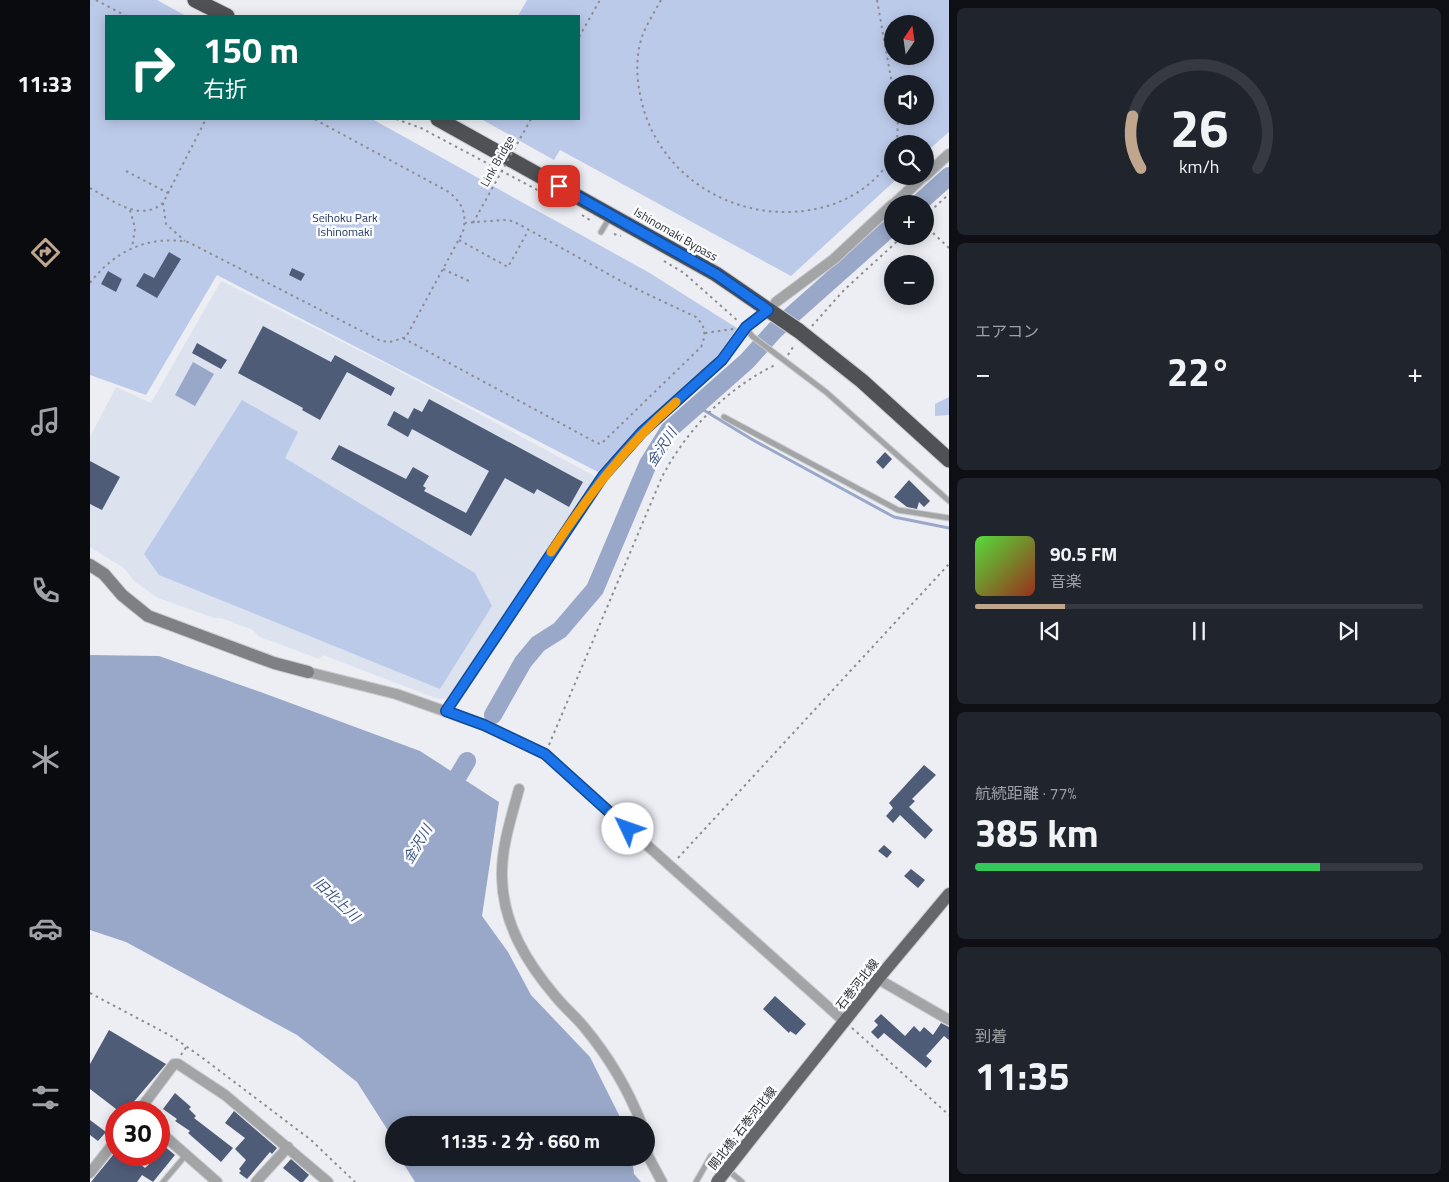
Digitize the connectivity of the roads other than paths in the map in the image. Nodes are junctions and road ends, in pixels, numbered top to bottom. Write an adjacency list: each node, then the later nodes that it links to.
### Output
1 (195, 0): 2 (highway)
2 (225, 15)
3 (440, 120): 9 (highway, Ishinomaki Bypass)
4 (949, 154): 5 (street)
5 (934, 168)
6 (915, 185): 7 (street)
7 (904, 195)
8 (884, 213): 11 (street)
9 (611, 214): 10 (lane); 11 (highway, Ishinomaki Bypass)
10 (601, 232)
11 (773, 309): 12 (street); 14 (highway, Ishinomaki Bypass)
12 (746, 327): 15 (lane); 19 (street)
13 (724, 417): 16 (lane)
14 (949, 460)
15 (949, 500)
16 (949, 518)
17 (90, 565): 18 (street)
18 (308, 672): 19 (street)
19 (446, 711): 24 (street)
20 (519, 789): 27 (street)
21 (949, 894): 22 (main road, 石巻河北線)
22 (878, 979): 23 (street); 24 (main road, 石巻河北線)
23 (949, 1020)
24 (845, 1022): 25 (main road, 石巻河北線)
25 (788, 1092): 40 (main road, 開北橋; 石巻河北線, bridge)
26 (146, 1101): 29 (street)
27 (639, 1116)
28 (170, 1141): 31 (street)
29 (288, 1147): 36 (street); 37 (street)
30 (105, 1154): 33 (street)
31 (186, 1155): 34 (lane); 35 (street)
32 (653, 1166): 38 (street)
33 (90, 1173)
34 (163, 1182)
35 (217, 1182)
36 (256, 1182)
37 (328, 1182)
38 (662, 1182)
39 (696, 1182): 41 (lane)
40 (717, 1182)
41 (742, 1182)

